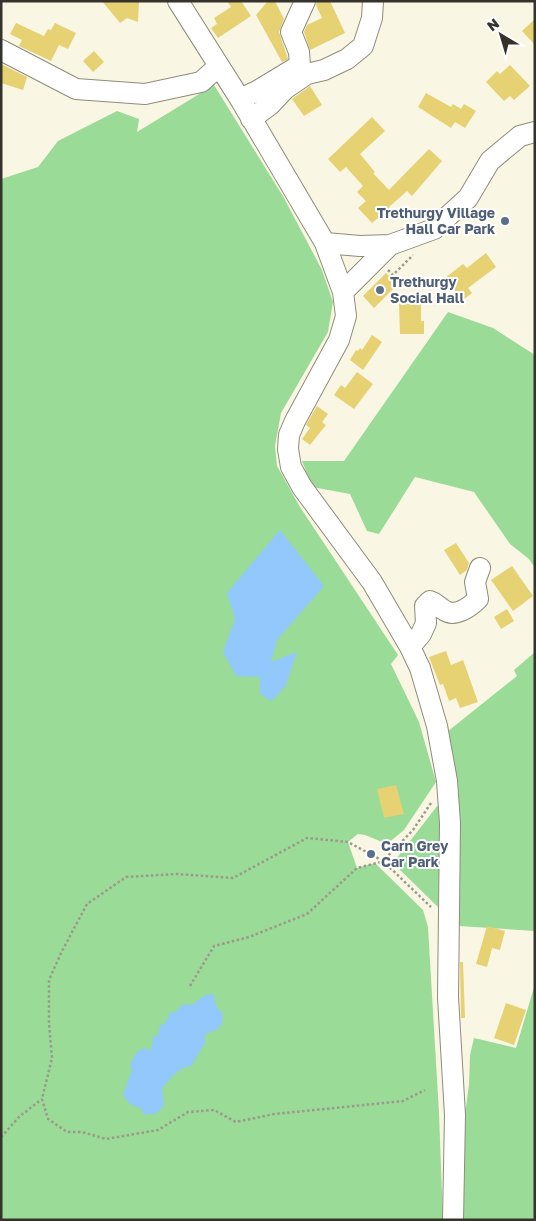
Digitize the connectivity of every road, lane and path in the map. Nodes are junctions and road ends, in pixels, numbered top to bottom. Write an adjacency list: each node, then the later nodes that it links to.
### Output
1 (178, 1): 5 (street)
2 (306, 1): 6 (street)
3 (373, 1): 7 (street)
4 (1, 50): 5 (street)
5 (219, 66): 6 (street)
6 (240, 99): 7 (street)
7 (251, 119): 9 (street)
8 (535, 132): 10 (street)
9 (325, 243): 10 (street); 13 (street)
10 (390, 245): 13 (street)
11 (413, 255): 12 (path)
12 (387, 269)
13 (343, 292): 15 (street)
14 (480, 568): 15 (street)
15 (410, 647): 16 (street)
16 (447, 782): 17 (path); 18 (street)
17 (383, 861): 18 (path); 19 (path); 21 (path)
18 (449, 923): 23 (street)
19 (190, 986)
20 (425, 1090): 21 (path)
21 (42, 1098): 22 (path)
22 (1, 1137)
23 (453, 1220)

